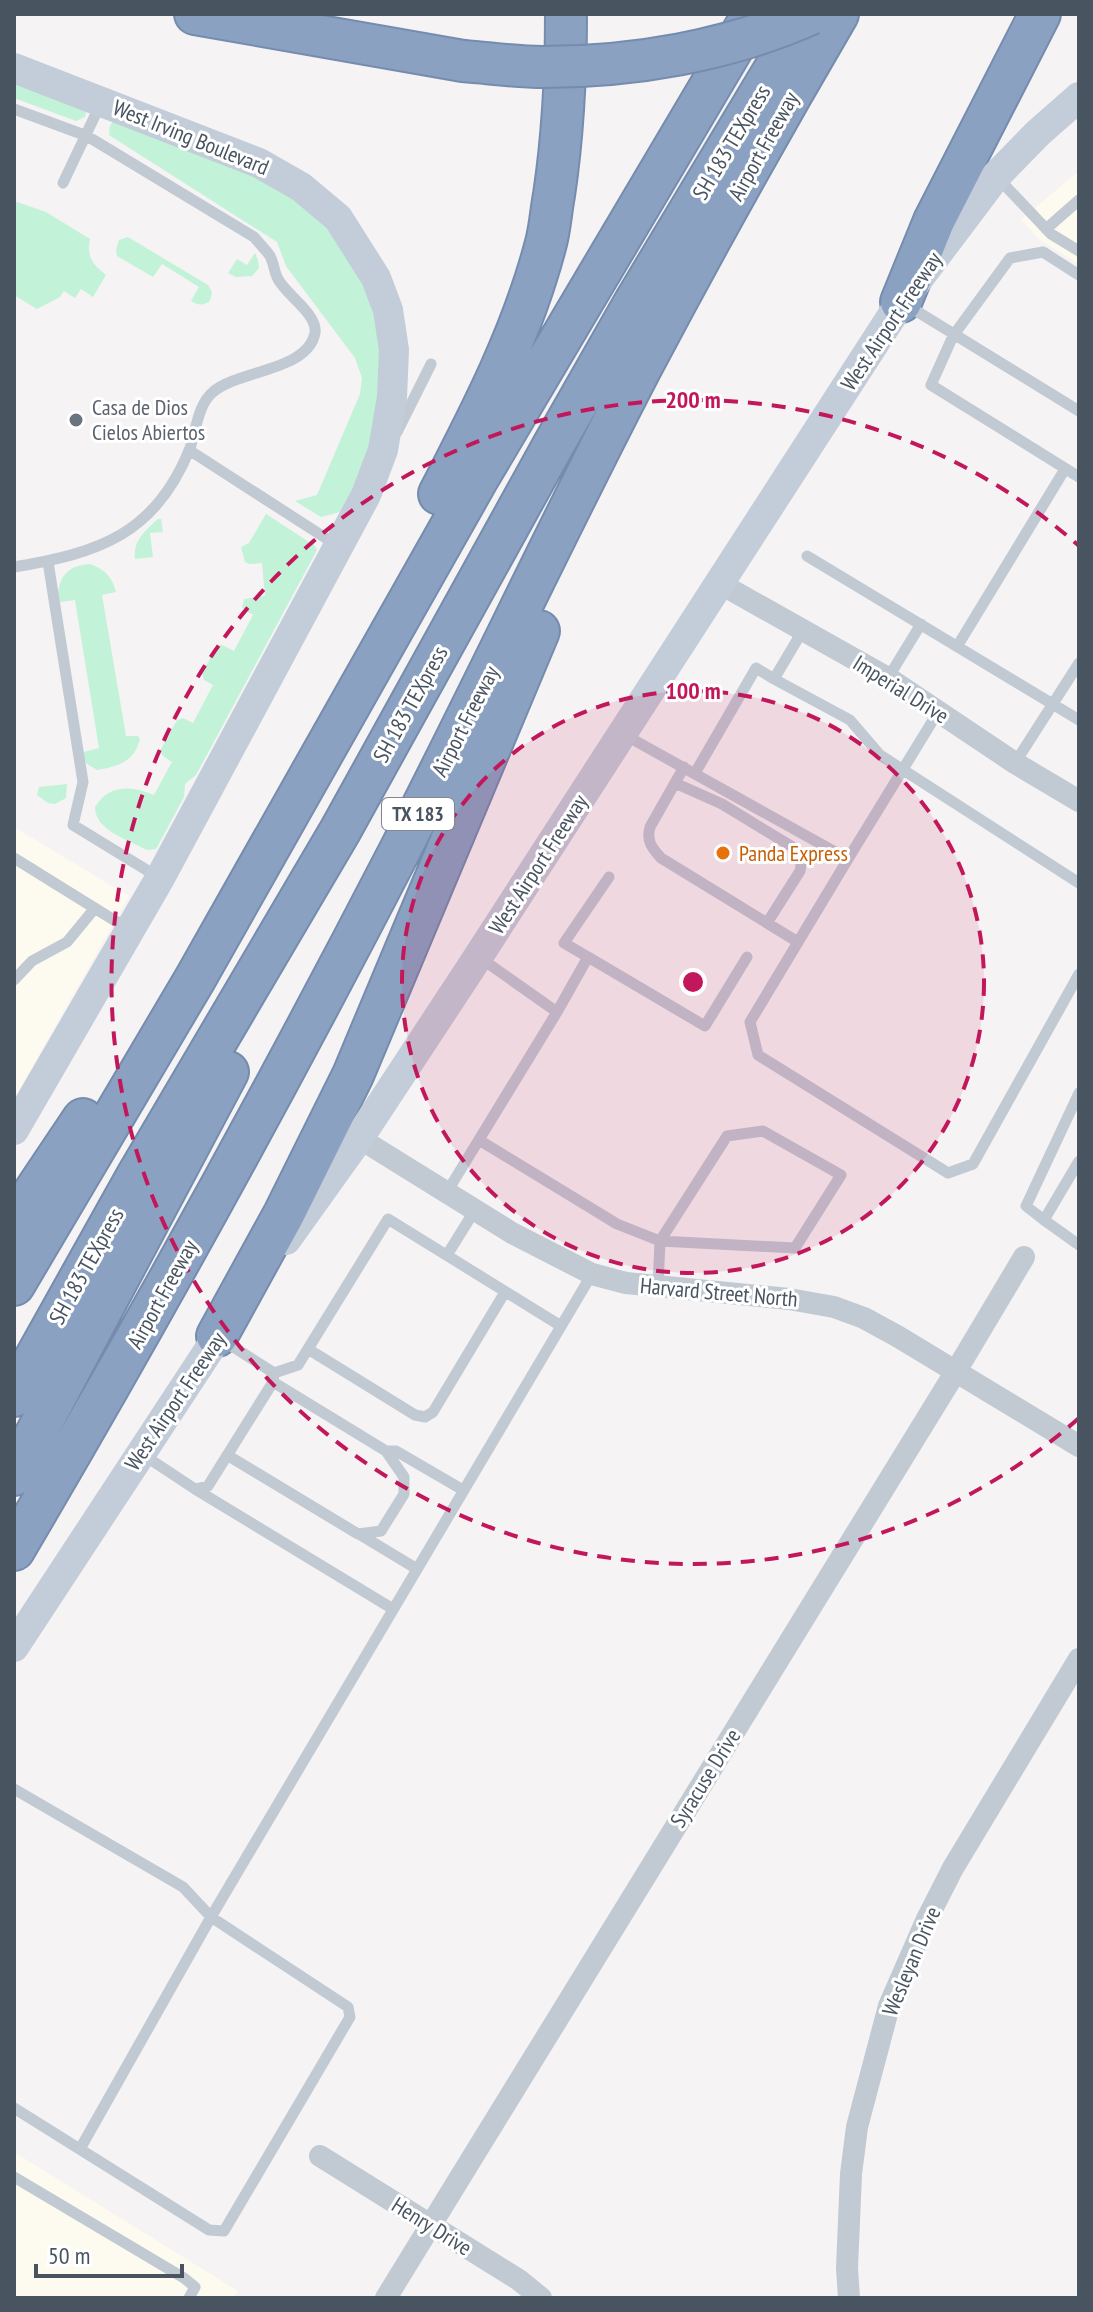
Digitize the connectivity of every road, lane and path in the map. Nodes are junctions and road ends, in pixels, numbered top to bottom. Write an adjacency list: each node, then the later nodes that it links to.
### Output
1 (195, 14): 5 (highway, bridge)
2 (566, 14): 37 (highway)
3 (753, 14): 37 (highway)
4 (785, 14): 87 (highway, SH 183 TEXpress)
5 (809, 14): 45 (highway, SH 183 TEXpress)
6 (838, 14): 22 (highway, Airport Freeway / TX 183)
7 (1040, 14): 19 (highway)
8 (14, 68): 10 (main road, West Irving Boulevard)
9 (1079, 97): 13 (main road, West Airport Freeway)
10 (102, 100): 12 (lane); 25 (main road, West Irving Boulevard)
11 (14, 109): 12 (lane)
12 (87, 136): 14 (lane); 24 (lane)
13 (996, 176): 16 (lane); 19 (main road, West Airport Freeway)
14 (63, 183)
15 (1079, 200): 16 (lane)
16 (1046, 229): 17 (lane)
17 (1079, 251)
18 (1079, 275): 20 (lane)
19 (901, 302): 20 (lane); 32 (main road, West Airport Freeway)
20 (953, 336): 23 (lane); 26 (lane)
21 (431, 364): 25 (lane)
22 (643, 366): 85 (highway); 99 (highway, Airport Freeway / TX 183)
23 (1079, 411)
24 (189, 450): 28 (lane); 30 (lane)
25 (383, 450): 28 (main road)
26 (1065, 469): 27 (lane); 35 (lane)
27 (1079, 477)
28 (339, 547): 54 (main road)
29 (807, 556): 33 (lane)
30 (48, 562): 31 (lane); 54 (lane)
31 (14, 567)
32 (719, 583): 34 (street, Imperial Drive); 43 (main road, West Airport Freeway)
33 (921, 624): 35 (lane); 38 (lane)
34 (803, 630): 38 (street, Imperial Drive); 39 (lane)
35 (958, 645): 40 (lane)
36 (1079, 663): 40 (lane)
37 (366, 674): 64 (highway)
38 (888, 678): 41 (street, Imperial Drive)
39 (774, 679): 47 (lane); 48 (lane)
40 (1052, 706): 42 (lane); 44 (lane)
41 (938, 712): 44 (street, Imperial Drive); 47 (lane)
42 (1079, 720)
43 (623, 734): 46 (lane); 60 (main road, West Airport Freeway)
44 (1015, 763): 50 (street, Imperial Drive)
45 (377, 764): 90 (highway, SH 183 TEXpress); 95 (highway)
46 (684, 767): 48 (lane); 49 (lane)
47 (903, 772): 52 (lane); 55 (lane)
48 (695, 773): 52 (lane)
49 (675, 783): 57 (lane); 57 (lane)
50 (1079, 801)
51 (14, 858): 56 (lane)
52 (848, 859): 59 (lane)
53 (609, 877): 61 (lane)
54 (160, 878): 58 (main road)
55 (1079, 883)
56 (95, 908): 58 (lane); 65 (lane)
57 (767, 923): 59 (lane)
58 (131, 930): 68 (main road)
59 (798, 942): 63 (lane)
60 (478, 957): 66 (lane); 69 (main road, West Airport Freeway)
61 (588, 957): 62 (lane); 66 (lane)
62 (747, 957)
63 (1079, 974)
64 (195, 979): 75 (highway); 81 (highway)
65 (14, 980)
66 (557, 1012): 70 (lane)
67 (1079, 1093): 74 (lane)
68 (19, 1113)
69 (359, 1138): 72 (street, Harvard Street North); 85 (main road, West Airport Freeway)
70 (479, 1140): 72 (lane); 76 (lane)
71 (1079, 1161): 74 (lane)
72 (447, 1192): 73 (street, Harvard Street North)
73 (475, 1210): 78 (lane); 80 (street, Harvard Street North)
74 (1044, 1220): 77 (lane)
75 (14, 1222)
76 (660, 1241): 76 (lane); 82 (lane)
77 (1079, 1245)
78 (447, 1255): 83 (lane); 86 (lane)
79 (1024, 1257): 88 (street, Syracuse Drive)
80 (592, 1274): 82 (street, Harvard Street North); 84 (lane)
81 (14, 1285)
82 (658, 1287): 88 (street, Harvard Street North)
83 (505, 1292): 84 (lane); 86 (lane)
84 (561, 1326): 97 (lane)
85 (217, 1336): 89 (lane); 93 (main road, West Airport Freeway)
86 (308, 1349): 89 (lane)
87 (14, 1357)
88 (956, 1371): 91 (street, Harvard Street North); 110 (street, Syracuse Drive)
89 (274, 1378): 92 (lane); 94 (lane)
90 (14, 1396)
91 (1079, 1446)
92 (386, 1451): 97 (lane); 98 (lane)
93 (140, 1453): 96 (lane); 102 (main road, West Airport Freeway)
94 (227, 1455): 96 (lane); 98 (lane)
95 (14, 1475)
96 (195, 1489): 101 (lane)
97 (463, 1490): 100 (lane)
98 (358, 1534): 100 (lane)
99 (14, 1550)
100 (417, 1569): 101 (lane)
101 (393, 1609): 105 (lane)
102 (14, 1647)
103 (1079, 1659): 114 (street, Wesleyan Drive)
104 (14, 1789): 105 (lane)
105 (211, 1917): 107 (lane); 107 (lane)
106 (14, 2108): 107 (lane)
107 (80, 2149)
108 (320, 2156): 110 (street, Henry Drive)
109 (14, 2177): 111 (lane)
110 (430, 2224): 112 (street, Syracuse Drive); 113 (street, Henry Drive)
111 (189, 2298)
112 (386, 2298)
113 (541, 2298)
114 (849, 2298)

